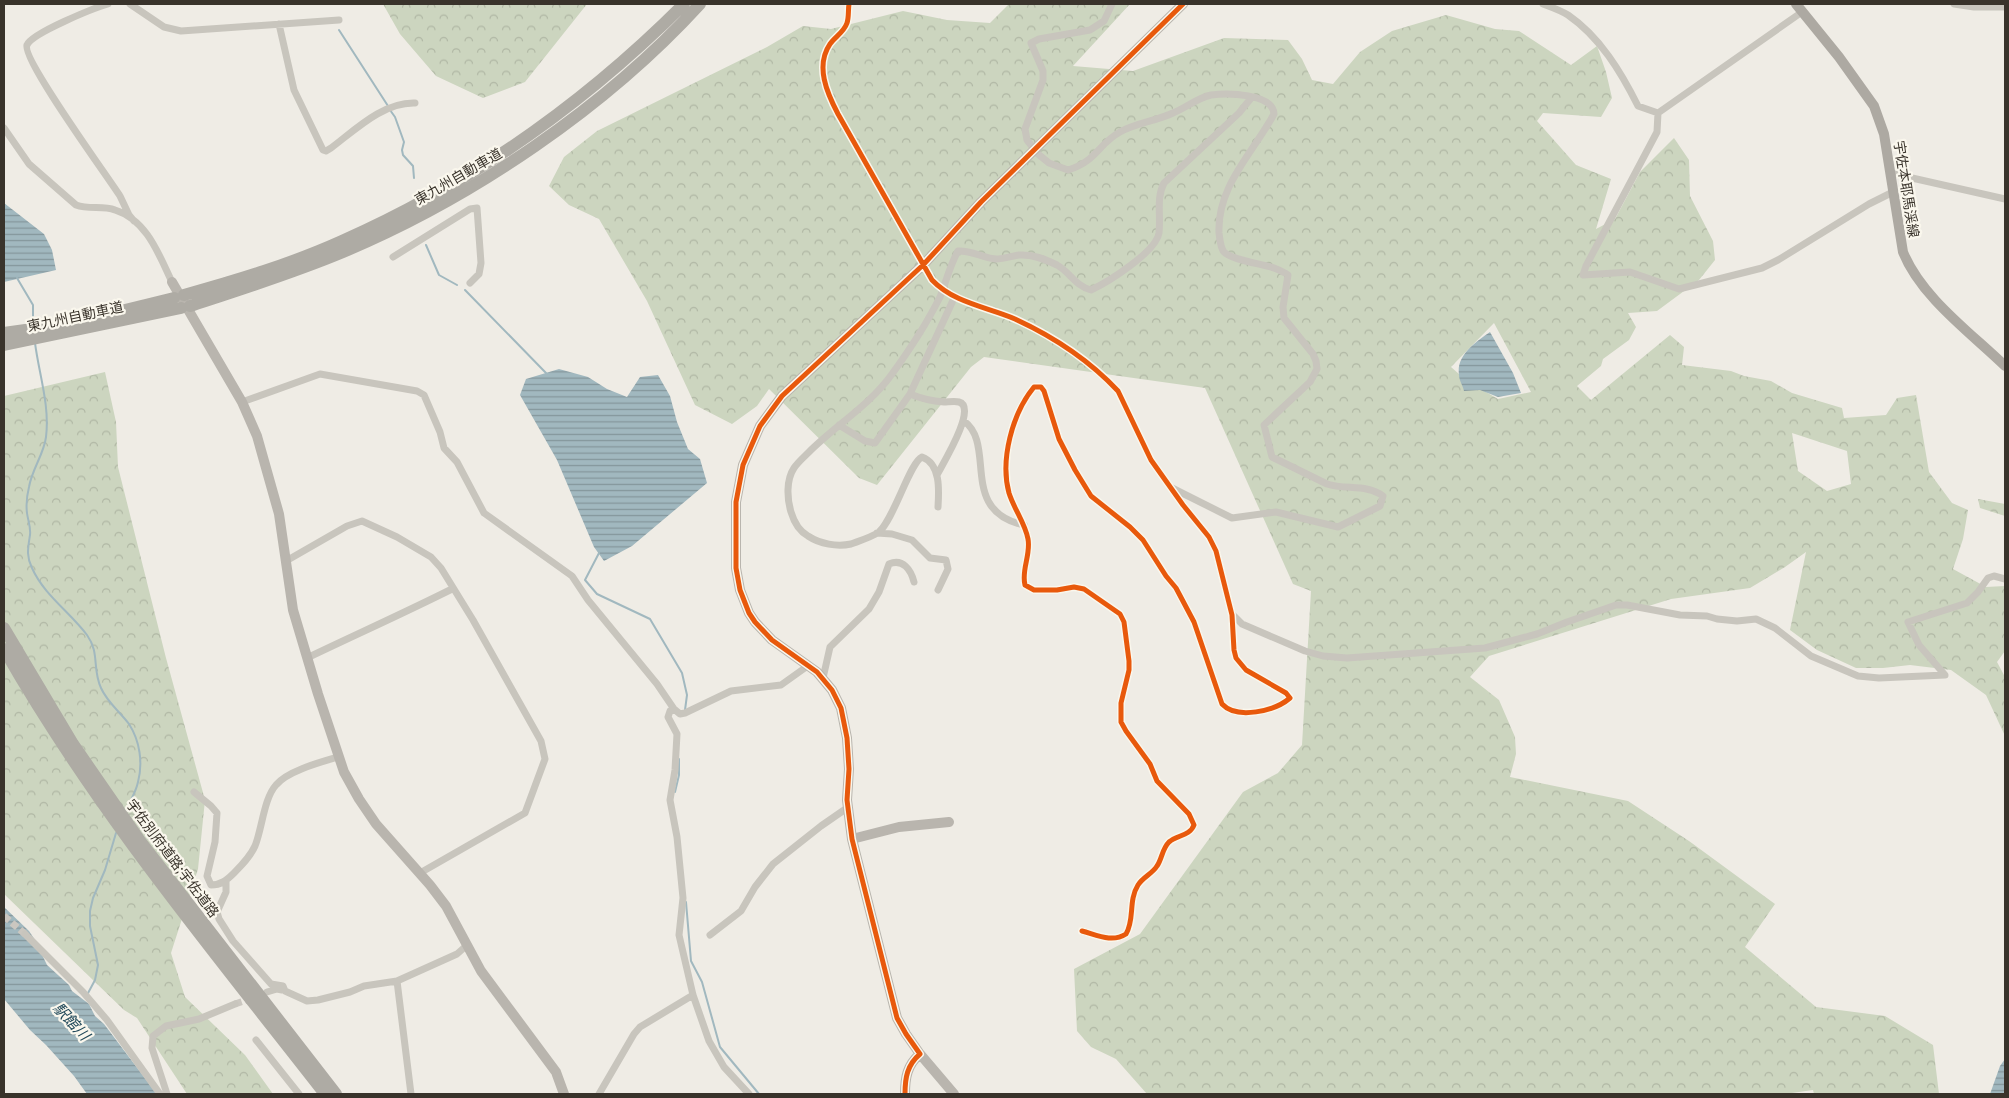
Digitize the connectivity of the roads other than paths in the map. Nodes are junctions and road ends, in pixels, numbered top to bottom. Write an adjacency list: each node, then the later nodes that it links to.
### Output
1 (108, 4): 22 (street)
2 (130, 4): 13 (street)
3 (684, 4): 29 (highway, 東九州自動車道)
4 (700, 4): 29 (highway, 東九州自動車道)
5 (849, 4): 24 (street)
6 (1112, 4): 18 (street)
7 (1183, 4): 18 (street)
8 (1543, 4): 16 (street)
9 (1954, 4): 10 (street)
10 (2005, 7)
11 (1799, 8): 16 (street); 19 (main road, 宇佐本耶馬渓線)
12 (339, 20): 13 (street)
13 (279, 24): 15 (street)
14 (1252, 97): 18 (street); 27 (street); 40 (street)
15 (414, 103)
16 (1658, 113): 20 (street)
17 (4, 128): 22 (street)
18 (1035, 151): 24 (street)
19 (1890, 173): 20 (main road, 宇佐本耶馬渓線); 21 (street)
20 (1894, 192): 34 (main road, 宇佐本耶馬渓線)
21 (2005, 199)
22 (134, 220): 25 (street)
23 (394, 257): 26 (street)
24 (924, 265): 27 (street); 53 (street)
25 (172, 282): 36 (street)
26 (470, 283)
27 (942, 290): 28 (street); 38 (street)
28 (955, 296): 35 (street); 40 (street)
29 (180, 304): 30 (highway)
30 (95, 325): 31 (highway, 東九州自動車道); 32 (highway, 東九州自動車道); 33 (highway)
31 (4, 334)
32 (4, 345)
33 (4, 353)
34 (2005, 366)
35 (910, 394): 37 (street); 38 (street)
36 (242, 402): 44 (street); 55 (street)
37 (964, 421): 39 (street); 42 (street)
38 (839, 425): 43 (street)
39 (937, 475): 41 (street); 43 (street)
40 (1170, 487): 49 (street)
41 (938, 507)
42 (1024, 525): 49 (street); 64 (street)
43 (877, 533): 48 (street)
44 (286, 561): 47 (street); 52 (street)
45 (2005, 579): 49 (street)
46 (914, 582): 54 (street)
47 (452, 589): 52 (street); 61 (street)
48 (938, 590)
49 (1232, 615)
50 (4, 628): 63 (highway, 宇佐別府道路;宇佐道路)
51 (4, 649): 63 (highway, 宇佐別府道路;宇佐道路)
52 (307, 658): 56 (street)
53 (809, 665): 54 (street); 55 (street)
54 (823, 678): 58 (street)
55 (674, 709): 71 (street)
56 (338, 757): 61 (street); 62 (street)
57 (194, 792): 62 (street)
58 (847, 808): 60 (street); 66 (street)
59 (949, 822): 60 (street)
60 (852, 839): 74 (street)
61 (420, 873): 67 (street)
62 (226, 880): 69 (street)
63 (201, 928): 78 (highway, 宇佐別府道路;宇佐道路); 79 (highway, 宇佐別府道路;宇佐道路)
64 (1082, 931)
65 (25, 934): 75 (street)
66 (710, 935)
67 (466, 946): 68 (street); 81 (street)
68 (397, 981): 69 (street); 80 (street)
69 (285, 991): 70 (street)
70 (267, 992)
71 (692, 995): 82 (street); 83 (street)
72 (235, 1004): 76 (street)
73 (256, 1040): 77 (street)
74 (920, 1054): 84 (street); 85 (street)
75 (160, 1094)
76 (167, 1094)
77 (299, 1094)
78 (325, 1094)
79 (336, 1094)
80 (411, 1094)
81 (564, 1094)
82 (599, 1094)
83 (748, 1094)
84 (905, 1094)
85 (954, 1094)

